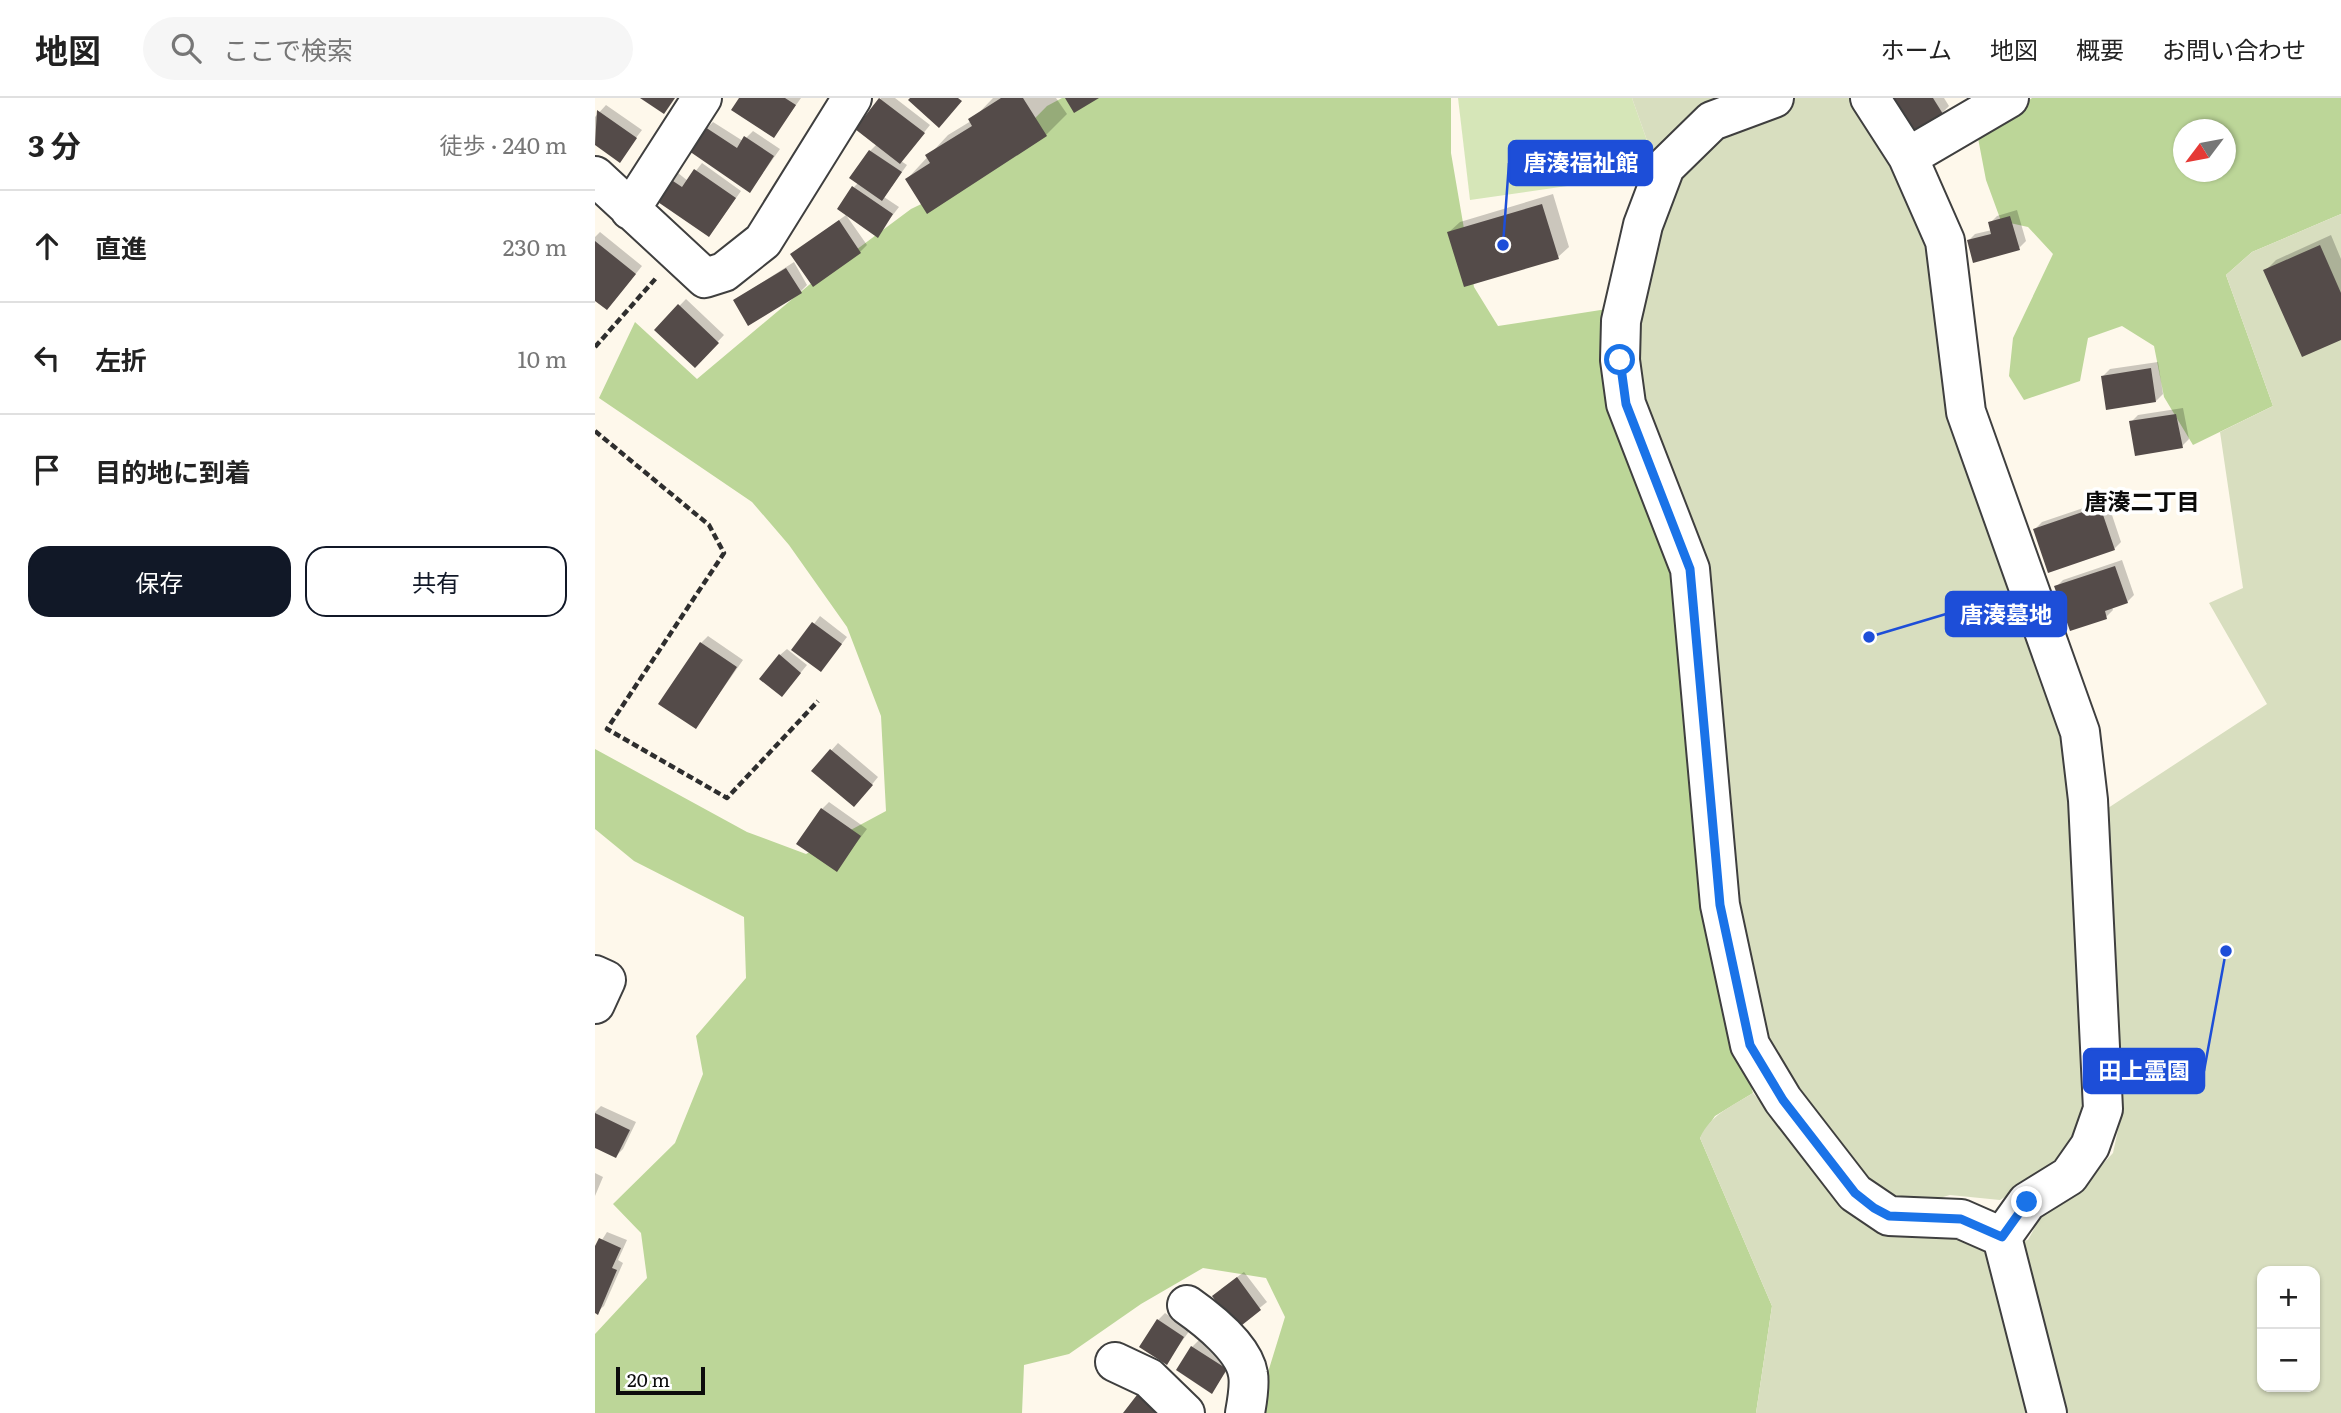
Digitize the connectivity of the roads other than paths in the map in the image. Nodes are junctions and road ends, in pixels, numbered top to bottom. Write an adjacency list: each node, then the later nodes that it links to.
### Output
1 (702, 98): 8 (street)
2 (852, 98): 8 (street)
3 (1774, 98): 11 (street)
4 (1870, 98): 6 (street)
5 (2009, 98): 6 (street)
6 (1908, 157): 11 (street)
7 (595, 176): 8 (street)
8 (630, 210)
9 (595, 975): 10 (street)
10 (595, 1004)
11 (2002, 1237): 16 (street)
12 (1187, 1305): 15 (street)
13 (1115, 1362): 14 (street)
14 (1185, 1413)
15 (1245, 1413)
16 (2047, 1413)

